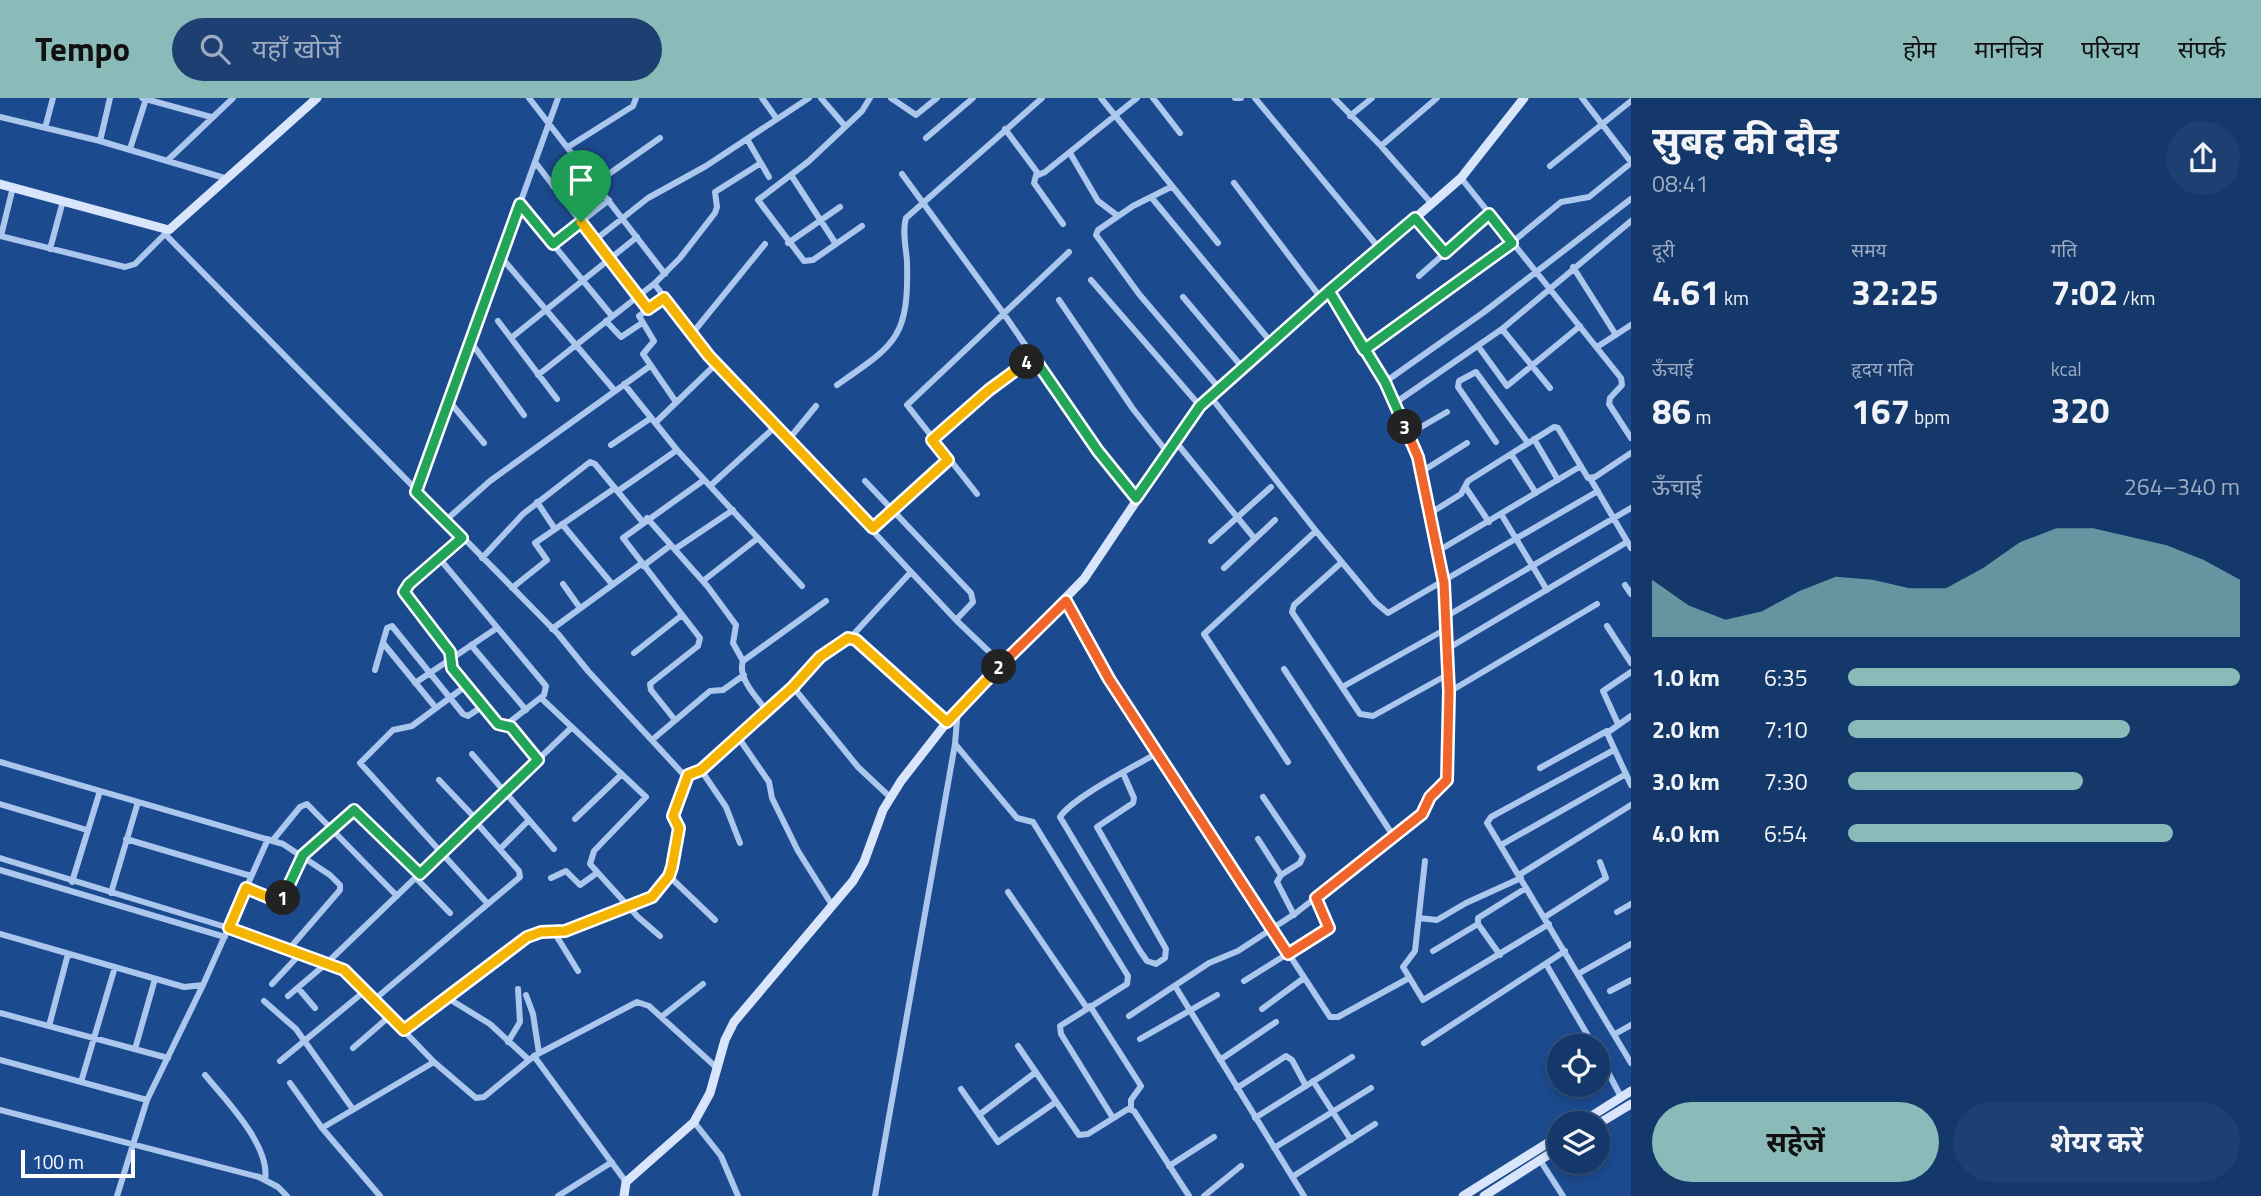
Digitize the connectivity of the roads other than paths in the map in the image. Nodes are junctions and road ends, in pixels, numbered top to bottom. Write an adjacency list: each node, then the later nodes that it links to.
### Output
1 (53, 98): 37 (street)
2 (110, 98): 43 (street)
3 (233, 98): 31 (street)
4 (317, 98): 58 (street)
5 (528, 98): 34 (street)
6 (558, 98): 34 (street)
7 (636, 98): 45 (street)
8 (762, 98): 33 (street)
9 (809, 98): 33 (street)
10 (821, 98): 36 (street)
11 (870, 98): 36 (street)
12 (891, 98): 13 (street)
13 (937, 98)
14 (973, 98): 41 (street)
15 (1042, 98): 38 (street)
16 (1101, 98): 32 (street)
17 (1137, 98): 32 (street)
18 (1153, 98): 39 (street)
19 (1235, 98): 20 (street)
20 (1241, 98)
21 (1255, 98): 93 (street)
22 (1334, 98): 29 (street)
23 (1372, 98): 29 (street)
24 (1437, 98): 44 (street)
25 (1523, 98): 59 (street)
26 (1582, 98): 35 (street)
27 (144, 99): 31 (street); 46 (street)
28 (1631, 101): 35 (street)
29 (1350, 116): 44 (street)
30 (0, 117): 37 (street)
31 (211, 117): 48 (street)
32 (1116, 117): 47 (street); 65 (street)
33 (777, 119): 42 (street)
34 (548, 123): 45 (street); 49 (street)
35 (1603, 124): 52 (street); 53 (street)
36 (845, 126): 55 (street)
37 (45, 128): 43 (street)
38 (1005, 129): 56 (street); 72 (street)
39 (1180, 133)
40 (660, 138): 60 (street)
41 (926, 138)
42 (747, 139): 51 (street); 76 (street)
43 (100, 141): 46 (street)
44 (1381, 146): 71 (street)
45 (568, 147): 50 (street)
46 (131, 149): 48 (street)
47 (1070, 152): 56 (street); 75 (street)
48 (168, 160): 58 (street)
49 (535, 162): 63 (street); 70 (street)
50 (580, 163): 60 (street); 63 (street)
51 (761, 163): 57 (street); 101 (street)
52 (1631, 163): 90 (street)
53 (1550, 166)
54 (902, 174): 72 (street)
55 (791, 175): 78 (street); 88 (street)
56 (1036, 176): 81 (street)
57 (769, 177)
58 (228, 178): 83 (street)
59 (1461, 178): 71 (street); 74 (street)
60 (596, 183): 68 (street)
61 (1234, 183): 111 (street)
62 (0, 184): 64 (street)
63 (553, 186): 80 (street)
64 (13, 187): 69 (street); 84 (street)
65 (1171, 187): 66 (street); 89 (street)
66 (1150, 197): 75 (street); 127 (street)
67 (1631, 199): 100 (street)
68 (609, 200): 76 (street); 80 (street)
69 (62, 201): 83 (street); 94 (street)
70 (520, 204): 91 (street); 97 (street)
71 (1432, 204): 77 (street)
72 (922, 205): 115 (street); 140 (street)
73 (840, 207): 78 (street)
74 (1489, 214): 90 (street); 96 (street)
75 (1118, 216): 141 (street)
76 (623, 217): 85 (street); 86 (street)
77 (1415, 218): 93 (street); 96 (street)
78 (821, 220): 88 (street); 92 (street)
79 (1631, 221): 99 (street)
80 (581, 222): 86 (street); 91 (street)
81 (1063, 224)
82 (862, 226): 92 (street)
83 (167, 232): 94 (street); 181 (street)
84 (1, 236): 94 (street)
85 (637, 237): 98 (street); 101 (street)
86 (595, 240): 98 (street)
87 (765, 243): 123 (street)
88 (789, 243): 92 (street)
89 (1218, 243)
90 (1512, 243): 100 (street); 131 (street)
91 (553, 244): 103 (street)
92 (836, 244)
93 (1379, 248): 107 (street)
94 (50, 249)
95 (1069, 252): 115 (street)
96 (1445, 253): 102 (street)
97 (501, 257): 114 (street); 126 (street)
98 (610, 260): 103 (street); 108 (street)
99 (1573, 267): 106 (street); 124 (street)
100 (1534, 272): 106 (street); 138 (street)
101 (665, 274): 105 (street)
102 (1419, 276)
103 (583, 280): 114 (street); 116 (street)
104 (1091, 280): 150 (street)
105 (655, 283): 108 (street); 110 (street)
106 (1548, 288): 121 (street); 122 (street)
107 (1329, 291): 111 (street); 131 (street)
108 (638, 296): 113 (street); 116 (street)
109 (1183, 297): 135 (street)
110 (664, 298): 113 (street); 123 (street)
111 (1321, 298): 127 (street)
112 (1059, 300): 166 (street)
113 (648, 309): 119 (street)
114 (547, 310): 125 (street); 128 (street)
115 (1004, 314): 132 (street); 158 (street)
116 (612, 316): 118 (street)
117 (498, 321): 125 (street)
118 (606, 321): 119 (street); 128 (street)
119 (642, 323): 134 (street)
120 (1631, 325): 124 (street)
121 (1580, 326): 130 (street); 136 (street)
122 (1502, 328): 129 (street); 136 (street)
123 (691, 335): 133 (street)
124 (1616, 335): 130 (street)
125 (511, 338): 137 (street)
126 (470, 341): 146 (street); 152 (street)
127 (1271, 342): 135 (street)
128 (576, 345): 137 (street); 143 (street)
129 (1478, 346): 136 (street); 148 (street)
130 (1597, 347): 156 (street)
131 (1364, 350): 138 (street)
132 (1034, 358): 158 (street); 184 (street)
133 (717, 363): 147 (street); 154 (street)
134 (650, 366): 139 (street); 147 (street)
135 (1242, 367): 141 (street)
136 (1532, 368): 142 (street)
137 (538, 375): 145 (street)
138 (1385, 382): 148 (street)
139 (624, 384): 143 (street); 153 (street)
140 (836, 385)
141 (1219, 388): 144 (street)
142 (1550, 388)
143 (615, 391): 195 (street)
144 (1210, 396): 150 (street); 200 (street)
145 (557, 399)
146 (449, 401): 162 (street); 181 (street)
147 (676, 402): 153 (street)
148 (1395, 403): 155 (street)
149 (816, 406): 157 (street)
150 (1200, 406): 159 (street)
151 (1447, 412): 155 (street)
152 (524, 415)
153 (653, 420): 164 (street); 165 (street)
154 (776, 426): 157 (street); 176 (street)
155 (1409, 435): 171 (street)
156 (1631, 438)
157 (789, 439): 198 (street)
158 (932, 440): 169 (street)
159 (1175, 441): 166 (street); 191 (street)
160 (1531, 441): 161 (street); 168 (street); 170 (street); 174 (street)
161 (1496, 442)
162 (484, 443)
163 (1467, 443): 171 (street)
164 (611, 445)
165 (677, 450): 173 (street); 179 (street)
166 (1167, 452): 184 (street)
167 (1631, 453): 172 (street)
168 (1511, 454): 178 (street); 182 (street)
169 (948, 460): 183 (street); 187 (street)
170 (1581, 466): 172 (street); 174 (street)
171 (1421, 472): 189 (street)
172 (1590, 478): 180 (street)
173 (704, 480): 176 (street); 193 (street)
174 (1558, 480): 182 (street)
175 (865, 481): 187 (street)
176 (710, 486): 188 (street)
177 (1271, 487): 191 (street)
178 (1466, 488): 189 (street); 196 (street)
179 (616, 490): 185 (street); 193 (street); 197 (street)
180 (1598, 491): 192 (street); 203 (street)
181 (416, 492): 195 (street)
182 (1536, 493): 190 (street)
183 (977, 495)
184 (1136, 498): 226 (street)
185 (537, 502): 199 (street); 210 (street)
186 (1631, 508): 192 (street)
187 (894, 509): 198 (street); 231 (street)
188 (733, 510): 202 (street); 207 (street)
189 (1429, 514): 208 (street)
190 (1501, 514): 196 (street); 203 (street)
191 (1238, 517): 204 (street); 205 (street)
192 (1614, 518): 206 (street); 213 (street)
193 (645, 520): 207 (street); 212 (street)
194 (1275, 520): 204 (street)
195 (445, 521): 201 (street)
196 (1489, 522): 208 (street)
197 (562, 524): 199 (street); 219 (street)
198 (873, 528): 215 (street)
199 (555, 529): 222 (street)
200 (1316, 531): 211 (street); 278 (street)
201 (462, 538): 209 (street); 210 (street)
202 (758, 538): 216 (street); 221 (street)
203 (1515, 538): 213 (street); 217 (street)
204 (1255, 539): 214 (street)
205 (1211, 541)
206 (1629, 545): 223 (street)
207 (673, 547): 212 (street); 216 (street)
208 (1438, 551): 217 (street)
209 (439, 558): 233 (street); 241 (street)
210 (482, 558): 222 (street)
211 (1342, 562): 217 (street); 253 (street)
212 (642, 565): 219 (street); 229 (street)
213 (1532, 566): 223 (street); 230 (street)
214 (1224, 568)
215 (911, 572): 231 (street); 236 (street)
216 (703, 581): 242 (street)
217 (1444, 583): 230 (street)
218 (563, 584): 228 (street)
219 (612, 584): 228 (street)
220 (1625, 585): 224 (street)
221 (802, 586)
222 (512, 588): 234 (street)
223 (1547, 590): 239 (street)
224 (1631, 594)
225 (826, 601): 242 (street)
226 (1066, 601): 244 (street); 274 (street)
227 (1597, 604): 255 (street)
228 (580, 608): 234 (street)
229 (682, 615): 240 (street); 264 (street)
230 (1447, 616): 235 (street)
231 (956, 620): 244 (street)
232 (1607, 626): 243 (street)
233 (497, 628): 238 (street); 257 (street)
234 (552, 629): 271 (street)
235 (1446, 629): 239 (street); 253 (street)
236 (851, 637): 254 (street); 265 (street)
237 (383, 643): 246 (street); 248 (street); 251 (street)
238 (471, 645): 241 (street); 261 (street)
239 (1447, 649): 250 (street)
240 (634, 653)
241 (451, 658): 248 (street); 252 (street)
242 (743, 661): 249 (street)
243 (1631, 663)
244 (1002, 664): 260 (street)
245 (1284, 669): 299 (street)
246 (374, 670)
247 (1631, 672): 266 (street)
248 (430, 673): 251 (street); 256 (street)
249 (744, 675): 262 (street); 264 (street)
250 (1447, 675): 253 (street); 255 (street)
251 (415, 683): 259 (street)
252 (467, 685): 256 (street); 258 (street)
253 (1344, 686)
254 (793, 687): 262 (street); 289 (street)
255 (1449, 692): 299 (street)
256 (450, 698): 258 (street); 259 (street)
257 (541, 698): 261 (street); 268 (street)
258 (483, 706): 267 (street)
259 (436, 708): 307 (street)
260 (958, 708): 265 (street); 272 (street)
261 (526, 710): 267 (street)
262 (767, 711): 270 (street)
263 (1631, 716): 266 (street)
264 (675, 720): 271 (street)
265 (947, 722): 289 (street)
266 (1618, 724): 269 (street)
267 (506, 725): 276 (street)
268 (572, 727): 276 (street); 282 (street)
269 (1607, 731): 273 (street); 279 (street)
270 (738, 737): 280 (street); 332 (street)
271 (652, 740): 283 (street)
272 (955, 744): 378 (street); 455 (street)
273 (1614, 750): 284 (street); 304 (street)
274 (1157, 753): 281 (street); 341 (street)
275 (472, 754): 288 (street)
276 (538, 760): 288 (street)
277 (0, 762): 287 (street)
278 (1288, 762)
279 (1540, 768)
280 (701, 770): 283 (street); 303 (street)
281 (1123, 773): 281 (street)
282 (622, 774): 294 (street); 313 (street)
283 (688, 775): 316 (street)
284 (1626, 775): 286 (street); 304 (street)
285 (439, 780): 295 (street)
286 (1631, 785)
287 (100, 791): 291 (street); 298 (street)
288 (505, 793): 295 (street); 296 (street)
289 (890, 797): 332 (street)
290 (1263, 797): 317 (street)
291 (138, 802): 300 (street); 301 (street)
292 (0, 804): 298 (street)
293 (1631, 805): 318 (street)
294 (575, 819)
295 (476, 820): 305 (street); 307 (street)
296 (529, 820): 305 (street); 306 (street)
297 (331, 828): 301 (street); 308 (street); 315 (street); 326 (street)
298 (88, 830): 320 (street)
299 (1394, 837): 327 (street)
300 (126, 839): 314 (street); 324 (street)
301 (270, 839): 308 (street); 314 (street)
302 (1258, 839): 317 (street)
303 (740, 843)
304 (1501, 845): 318 (street)
305 (500, 849): 329 (street)
306 (554, 849)
307 (441, 854): 315 (street); 329 (street)
308 (303, 855): 322 (street); 347 (street)
309 (0, 858): 320 (street)
310 (1426, 861): 336 (street)
311 (1600, 862): 338 (street)
312 (0, 870): 323 (street)
313 (597, 873): 319 (street); 331 (street)
314 (251, 876): 322 (street)
315 (418, 876): 326 (street); 334 (street)
316 (669, 876): 331 (street); 337 (street)
317 (1281, 876): 335 (street)
318 (1520, 877): 321 (street); 336 (street)
319 (551, 878)
320 (73, 880): 323 (street); 324 (street)
321 (1526, 887): 338 (street); 339 (street)
322 (246, 888): 340 (street)
323 (69, 890): 328 (street)
324 (111, 891): 328 (street); 340 (street)
325 (1008, 892): 378 (street)
326 (397, 896): 354 (street)
327 (1316, 898): 335 (street); 352 (street)
328 (108, 901): 345 (street)
329 (488, 904): 376 (street)
330 (1631, 904): 333 (street)
331 (630, 905): 342 (street); 344 (street)
332 (832, 905): 408 (street)
333 (1617, 912)
334 (450, 913)
335 (1294, 915): 341 (street)
336 (1419, 918): 360 (street)
337 (715, 920)
338 (1547, 920): 349 (street); 353 (street)
339 (1478, 923): 348 (street); 353 (street)
340 (229, 928): 345 (street); 347 (street)
341 (1271, 929): 352 (street); 367 (street)
342 (554, 932): 357 (street); 375 (street)
343 (0, 934): 351 (street)
344 (660, 936)
345 (225, 937): 366 (street)
346 (1631, 944): 358 (street)
347 (289, 949): 350 (street)
348 (1433, 951)
349 (1565, 951): 355 (street); 358 (street)
350 (301, 953): 354 (street); 364 (street)
351 (68, 954): 356 (street); 388 (street)
352 (1288, 954): 359 (street); 363 (street)
353 (1500, 955): 360 (street)
354 (328, 962): 368 (street); 369 (street)
355 (1546, 964): 390 (street); 395 (street)
356 (115, 967): 361 (street); 392 (street)
357 (578, 971)
358 (1578, 974): 391 (street)
359 (1304, 978): 360 (street); 380 (street)
360 (1409, 978)
361 (155, 979): 366 (street); 399 (street)
362 (1631, 980): 371 (street)
363 (1244, 981)
364 (272, 984)
365 (703, 984): 385 (street)
366 (204, 985): 402 (street)
367 (1174, 986): 381 (street); 384 (street)
368 (298, 988): 374 (street); 379 (street)
369 (366, 989): 376 (street); 394 (street)
370 (518, 989): 396 (street)
371 (1610, 991)
372 (526, 995): 400 (street)
373 (1217, 995): 381 (street)
374 (288, 996)
375 (446, 997): 389 (street); 396 (street)
376 (375, 999): 383 (street)
377 (264, 1001): 394 (street)
378 (1088, 1007): 425 (street); 431 (street)
379 (315, 1008)
380 (1262, 1009)
381 (1189, 1010): 393 (street); 404 (street)
382 (0, 1013): 388 (street)
383 (391, 1016): 389 (street); 398 (street)
384 (1129, 1016)
385 (661, 1017): 400 (street); 408 (street)
386 (1276, 1022): 404 (street)
387 (1631, 1025): 391 (street)
388 (50, 1026): 392 (street)
389 (404, 1030): 406 (street)
390 (1587, 1034)
391 (1615, 1034): 407 (street)
392 (94, 1038): 399 (street); 412 (street)
393 (1140, 1038)
394 (305, 1040): 405 (street); 424 (street)
395 (1424, 1043)
396 (512, 1046): 400 (street)
397 (1018, 1046): 409 (street)
398 (353, 1048)
399 (135, 1049): 402 (street)
400 (534, 1056): 406 (street); 443 (street)
401 (1352, 1057): 413 (street)
402 (167, 1058): 421 (street)
403 (0, 1060): 412 (street)
404 (1220, 1060): 416 (street)
405 (280, 1061)
406 (434, 1062): 424 (street)
407 (1631, 1063)
408 (717, 1068): 433 (street)
409 (1036, 1072): 422 (street); 429 (street)
410 (205, 1075): 447 (street)
411 (1610, 1076): 420 (street)
412 (81, 1082): 421 (street)
413 (1313, 1082): 415 (street); 428 (street)
414 (290, 1083): 435 (street)
415 (1306, 1086): 416 (street); 432 (street)
416 (1237, 1088): 432 (street)
417 (1371, 1088): 428 (street)
418 (961, 1089): 429 (street)
419 (1631, 1091): 420 (street)
420 (1621, 1097): 427 (street)
421 (147, 1100): 439 (street)
422 (1056, 1102): 429 (street); 431 (street)
423 (1631, 1104): 430 (street)
424 (352, 1108): 435 (street)
425 (1130, 1109): 431 (street); 444 (street)
426 (0, 1110): 439 (street)
427 (1599, 1111)
428 (1333, 1112): 437 (street); 440 (street)
429 (979, 1115)
430 (1610, 1117)
431 (1113, 1118)
432 (1255, 1118): 440 (street)
433 (694, 1122): 448 (street); 454 (street)
434 (1376, 1124): 437 (street)
435 (322, 1128): 451 (street)
436 (1214, 1137): 444 (street)
437 (1350, 1140): 446 (street)
438 (1547, 1143): 459 (street)
439 (134, 1144): 447 (street); 449 (street)
440 (1274, 1148): 446 (street)
441 (1547, 1156): 442 (street)
442 (1540, 1160): 460 (street); 461 (street)
443 (612, 1161): 448 (street); 452 (street)
444 (1169, 1166): 456 (street)
445 (1241, 1166): 457 (street)
446 (1292, 1177): 458 (street)
447 (265, 1180): 450 (street)
448 (626, 1182): 453 (street)
449 (117, 1196)
450 (287, 1196)
451 (380, 1196)
452 (558, 1196)
453 (624, 1196)
454 (738, 1196)
455 (875, 1196)
456 (1189, 1196)
457 (1204, 1196)
458 (1304, 1196)
459 (1462, 1196)
460 (1484, 1196)
461 (1563, 1196)

